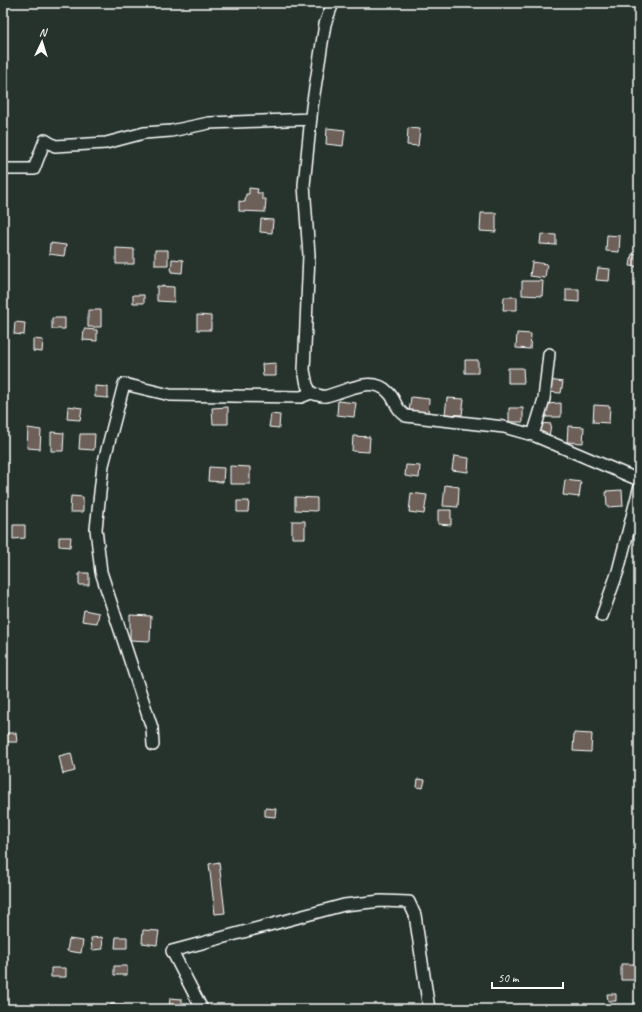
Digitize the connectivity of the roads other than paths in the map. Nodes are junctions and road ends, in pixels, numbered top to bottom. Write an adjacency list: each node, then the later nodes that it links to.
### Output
1 (333, 3): 2 (street)
2 (310, 119): 3 (street); 5 (street)
3 (3, 169)
4 (549, 354): 6 (street)
5 (311, 393): 6 (street); 10 (street)
6 (533, 435): 7 (street)
7 (639, 480)
8 (639, 489): 9 (street)
9 (602, 616)
10 (153, 745)
11 (202, 1009): 12 (street)
12 (428, 1009)

